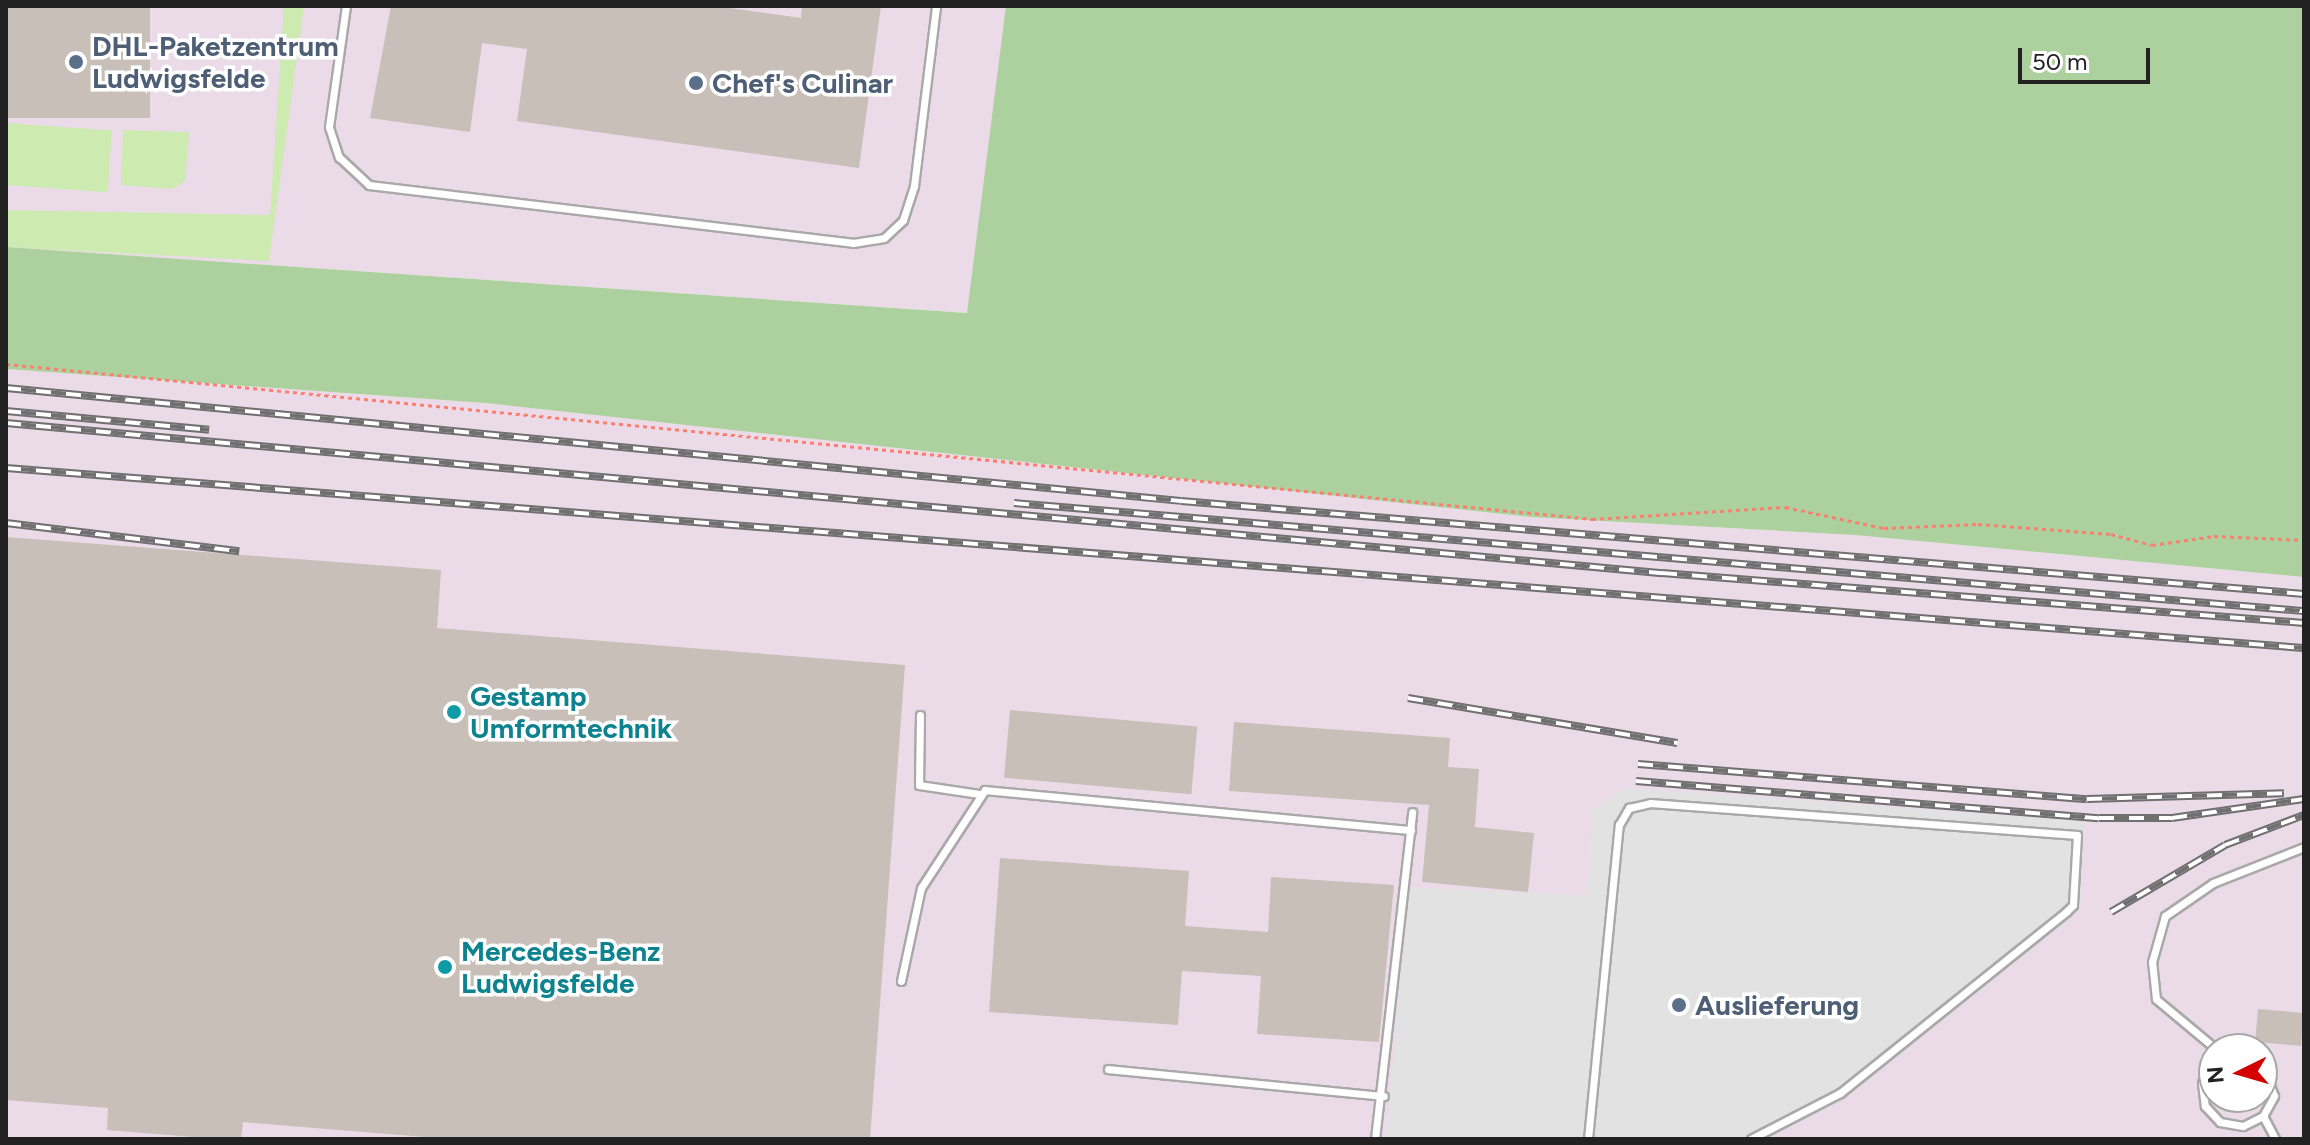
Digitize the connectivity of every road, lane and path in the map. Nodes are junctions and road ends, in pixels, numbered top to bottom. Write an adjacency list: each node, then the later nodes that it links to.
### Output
1 (346, 6): 2 (lane)
2 (936, 6)
3 (6, 364): 4 (path)
4 (2304, 540)
5 (920, 715): 6 (lane)
6 (979, 794): 8 (lane); 10 (lane)
7 (1412, 812): 8 (lane)
8 (1411, 830): 13 (lane)
9 (2304, 847): 11 (lane)
10 (901, 981)
11 (2198, 1034)
12 (1108, 1069): 13 (lane)
13 (1384, 1096): 17 (lane)
14 (2212, 1113): 16 (lane)
15 (2265, 1113): 16 (lane)
16 (2263, 1116): 20 (lane)
17 (1375, 1139)
18 (1588, 1139): 19 (lane)
19 (1751, 1139)
20 (2275, 1139)

